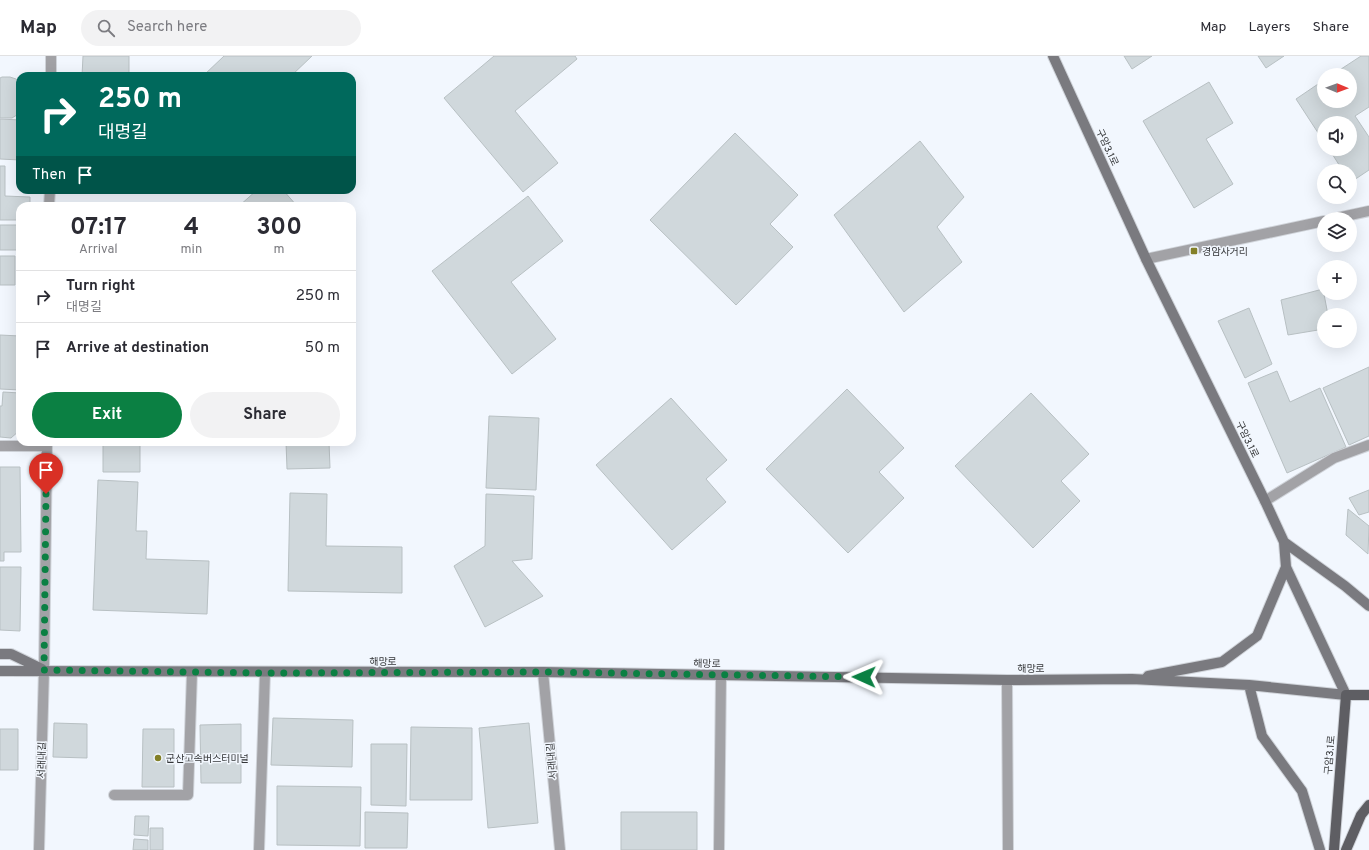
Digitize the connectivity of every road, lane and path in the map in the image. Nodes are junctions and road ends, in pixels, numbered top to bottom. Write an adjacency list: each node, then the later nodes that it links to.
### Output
1 (51, 56): 3 (street)
2 (1053, 56): 7 (street, 구암3.1로)
3 (51, 72)
4 (1369, 211): 5 (street)
5 (1357, 214)
6 (1317, 222): 7 (street)
7 (1146, 259): 12 (street, 구암3.1로)
8 (16, 445): 10 (street)
9 (1369, 445): 12 (street)
10 (0, 446)
11 (47, 446): 17 (street, 서래내길)
12 (1265, 501): 13 (street, 구암3.1로)
13 (1284, 542): 14 (street, 구암3.1로); 15 (street)
14 (1286, 567): 23 (street); 26 (street, 구암3.1로)
15 (1369, 606)
16 (0, 654): 17 (street, 해망로)
17 (44, 670): 18 (street, 해망로); 19 (street, 해망로); 30 (street, 서래내길)
18 (0, 671)
19 (192, 672): 21 (street, 해망로); 28 (street)
20 (543, 672): 21 (street, 해망로); 22 (street, 해망로); 32 (street, 서래내길)
21 (265, 673): 31 (street)
22 (720, 675): 24 (street, 해망로); 33 (street)
23 (1132, 679): 24 (street, 해망로); 25 (street, 해망로)
24 (1007, 680): 34 (street)
25 (1249, 685): 26 (street, 해망로); 35 (street)
26 (1346, 695): 27 (main road, 해망로); 36 (main road, 구암3.1로)
27 (1369, 695)
28 (114, 795)
29 (1369, 805): 37 (main road)
30 (38, 850)
31 (259, 850)
32 (560, 850)
33 (719, 850)
34 (1008, 850)
35 (1320, 850)
36 (1334, 850)
37 (1346, 850)

